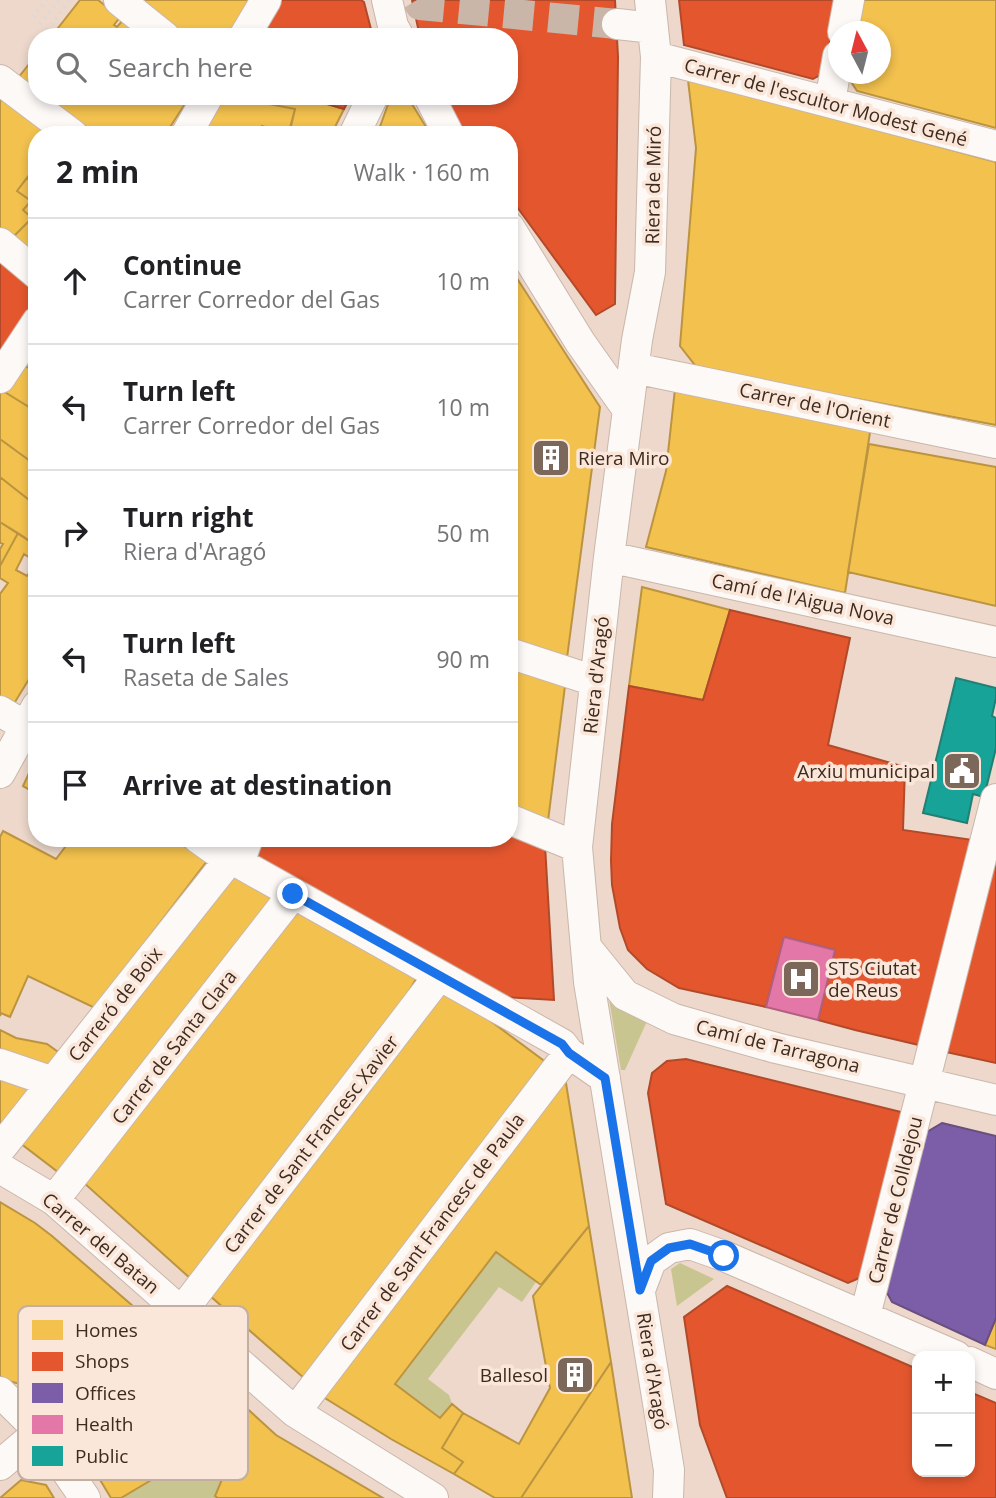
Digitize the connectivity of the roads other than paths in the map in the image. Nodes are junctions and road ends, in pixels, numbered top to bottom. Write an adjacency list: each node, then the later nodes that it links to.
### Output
1 (119, 0): 6 (street)
2 (266, 0): 7 (street)
3 (849, 0): 4 (street)
4 (845, 21)
5 (617, 24): 8 (street, Carrer de l'escultor Modest Gené)
6 (154, 28)
7 (249, 28)
8 (653, 28): 12 (street, Carrer de l'escultor Modest Gené); 27 (street, Riera de Miró)
9 (0, 80): 11 (street)
10 (833, 84): 12 (street)
11 (28, 101)
12 (830, 102): 21 (street, Carrer de l'escultor Modest Gené)
13 (33, 105): 17 (street)
14 (203, 105): 18 (street)
15 (369, 105): 19 (street)
16 (434, 105): 20 (street)
17 (61, 126)
18 (191, 126)
19 (358, 126)
20 (444, 126)
21 (996, 146)
22 (518, 241): 26 (street)
23 (0, 243): 24 (street)
24 (28, 266)
25 (28, 336): 28 (street)
26 (580, 342): 27 (street); 29 (street)
27 (635, 354): 29 (street, Riera d'Aragó); 30 (street, Carrer de l'Orient)
28 (0, 378)
29 (628, 410): 31 (street, Riera d'Aragó)
30 (996, 443)
31 (610, 557): 32 (street, Camí de l'Aigua Nova); 34 (street, Riera d'Aragó)
32 (996, 642)
33 (518, 656): 34 (street)
34 (595, 681): 40 (street, Riera d'Aragó)
35 (25, 718): 36 (street)
36 (0, 773)
37 (996, 799): 50 (street, Carrer de Colldejou)
38 (518, 824): 40 (street)
39 (221, 847): 41 (street)
40 (577, 847): 43 (street, Riera d'Aragó)
41 (239, 854): 42 (street); 49 (street, Carreró de Boix)
42 (293, 894): 44 (street); 54 (street, Carrer de Santa Clara)
43 (586, 947): 45 (street, Riera d'Aragó); 50 (street, Camí de Tarragona)
44 (439, 976): 46 (street); 57 (street, Carrer de Sant Francesc Xavier)
45 (589, 982): 46 (street, Riera d'Aragó); 48 (street, Riera d'Aragó)
46 (569, 1053): 48 (street); 65 (street, Carrer de Sant Francesc de Paula)
47 (0, 1064): 49 (street)
48 (605, 1078): 55 (street, Riera d'Aragó)
49 (53, 1082): 52 (street, Carreró de Boix)
50 (925, 1083): 51 (street, Camí de Tarragona); 58 (street, Carrer de Colldejou)
51 (996, 1100)
52 (0, 1149)
53 (0, 1168): 54 (street, Carrer del Batan)
54 (54, 1200): 56 (street, Carrer del Batan)
55 (640, 1290): 58 (street); 69 (street, Riera d'Aragó)
56 (176, 1306)
57 (186, 1306)
58 (865, 1316): 59 (street)
59 (945, 1351)
60 (975, 1364): 62 (street)
61 (248, 1370): 65 (street, Carrer del Batan)
62 (996, 1374)
63 (0, 1392): 64 (street)
64 (18, 1410)
65 (295, 1412): 71 (street, Carrer del Batan)
66 (18, 1449): 67 (street, Carrer de Sant Francesc Xavier)
67 (0, 1465)
68 (73, 1480): 70 (street)
69 (668, 1484): 72 (street, Riera d'Aragó)
70 (85, 1498)
71 (433, 1498)
72 (682, 1498)

